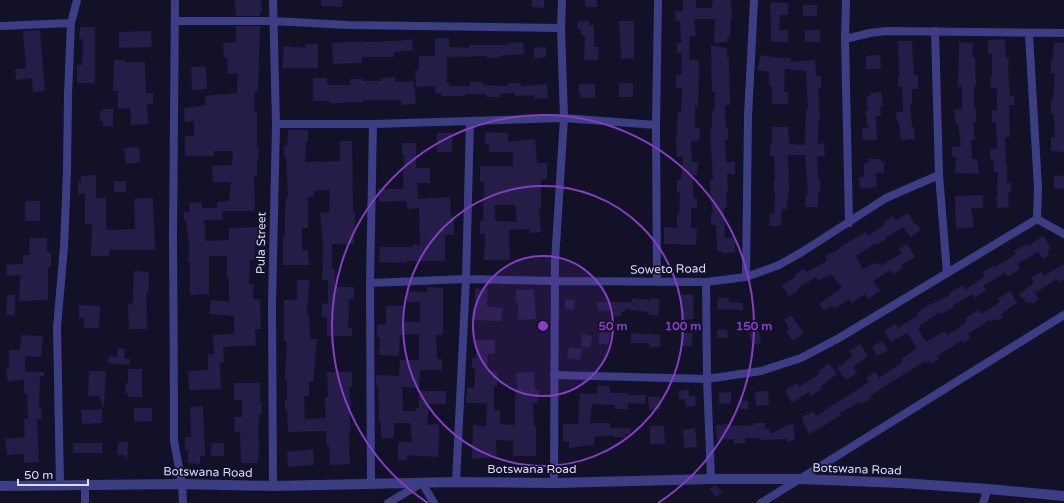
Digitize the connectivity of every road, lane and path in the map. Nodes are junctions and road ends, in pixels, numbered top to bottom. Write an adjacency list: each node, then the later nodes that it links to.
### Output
1 (77, 0): 10 (street)
2 (176, 0): 8 (street)
3 (273, 0): 9 (street, Pula Street)
4 (562, 0): 12 (street)
5 (658, 0): 21 (street)
6 (754, 0): 27 (street)
7 (846, 0): 16 (street)
8 (176, 21): 9 (street); 41 (street)
9 (273, 21): 12 (street); 19 (street, Pula Street)
10 (71, 23): 11 (street); 44 (street)
11 (0, 26)
12 (561, 28): 17 (street)
13 (934, 31): 15 (street); 16 (street); 22 (street)
14 (1064, 33): 15 (street)
15 (1029, 34): 23 (street)
16 (846, 39): 24 (street)
17 (564, 118): 18 (street); 21 (street); 29 (street)
18 (470, 122): 20 (street); 28 (street)
19 (276, 124): 20 (street); 46 (street, Pula Street)
20 (373, 124): 32 (street)
21 (656, 125): 30 (street)
22 (939, 175): 24 (street, Soweto Road); 26 (street)
23 (1037, 219): 25 (street); 26 (street)
24 (849, 223): 27 (street, Soweto Road)
25 (1064, 234)
26 (947, 273): 35 (street)
27 (746, 277): 31 (street, Soweto Road)
28 (466, 279): 29 (street, Soweto Road); 32 (street, Soweto Road); 38 (street)
29 (556, 281): 30 (street, Soweto Road); 34 (street)
30 (657, 282): 31 (street, Soweto Road)
31 (706, 282): 35 (street)
32 (370, 284): 42 (street)
33 (1064, 315): 36 (street)
34 (554, 375): 35 (street); 40 (street)
35 (707, 379): 37 (street)
36 (800, 479): 37 (street, Botswana Road); 47 (street, Botswana Road); 53 (street)
37 (710, 480): 40 (street, Botswana Road)
38 (456, 482): 39 (street, Botswana Road); 40 (street, Botswana Road)
39 (422, 483): 42 (street, Botswana Road); 51 (street); 52 (street)
40 (554, 483)
41 (182, 484): 45 (street, Botswana Road); 46 (street, Botswana Road); 50 (street)
42 (371, 485): 46 (street, Botswana Road)
43 (0, 486): 44 (street, Botswana Road)
44 (60, 486): 45 (street, Botswana Road)
45 (84, 486): 49 (street)
46 (273, 486)
47 (988, 489): 48 (street, Botswana Road); 54 (street)
48 (1064, 496)
49 (86, 503)
50 (183, 503)
51 (388, 503)
52 (434, 503)
53 (761, 503)
54 (983, 503)

